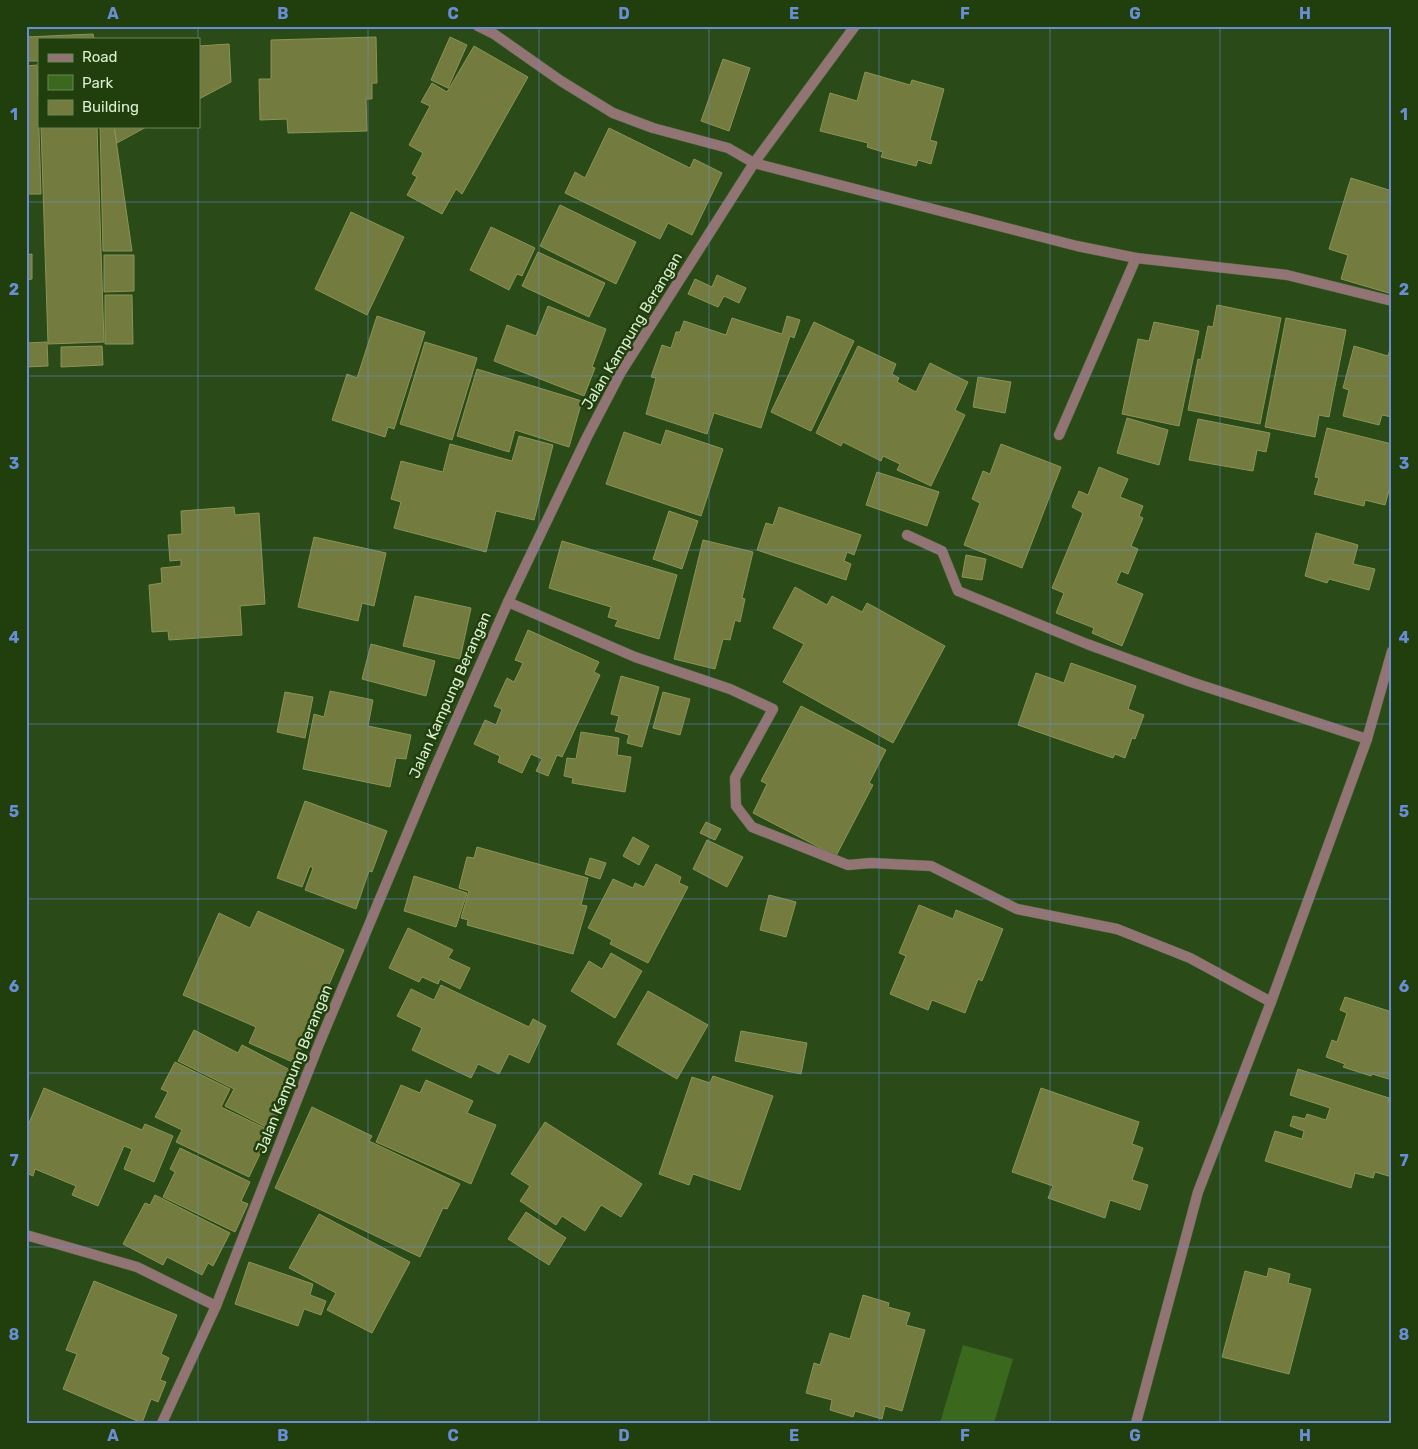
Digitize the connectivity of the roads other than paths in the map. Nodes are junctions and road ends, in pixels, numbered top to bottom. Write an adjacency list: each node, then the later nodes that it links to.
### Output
1 (478, 26): 3 (street)
2 (856, 26): 3 (street, Jalan Kampung Berangan)
3 (754, 163): 4 (street); 8 (street, Jalan Kampung Berangan)
4 (1136, 258): 5 (street); 6 (street)
5 (1392, 301)
6 (1059, 435)
7 (906, 535): 10 (street)
8 (508, 602): 11 (street); 13 (street, Jalan Kampung Berangan)
9 (1392, 651): 10 (street)
10 (1367, 739): 11 (street)
11 (1271, 1002): 15 (street)
12 (26, 1235): 13 (street)
13 (216, 1306): 14 (street, Jalan Kampung Berangan)
14 (162, 1423)
15 (1136, 1423)

